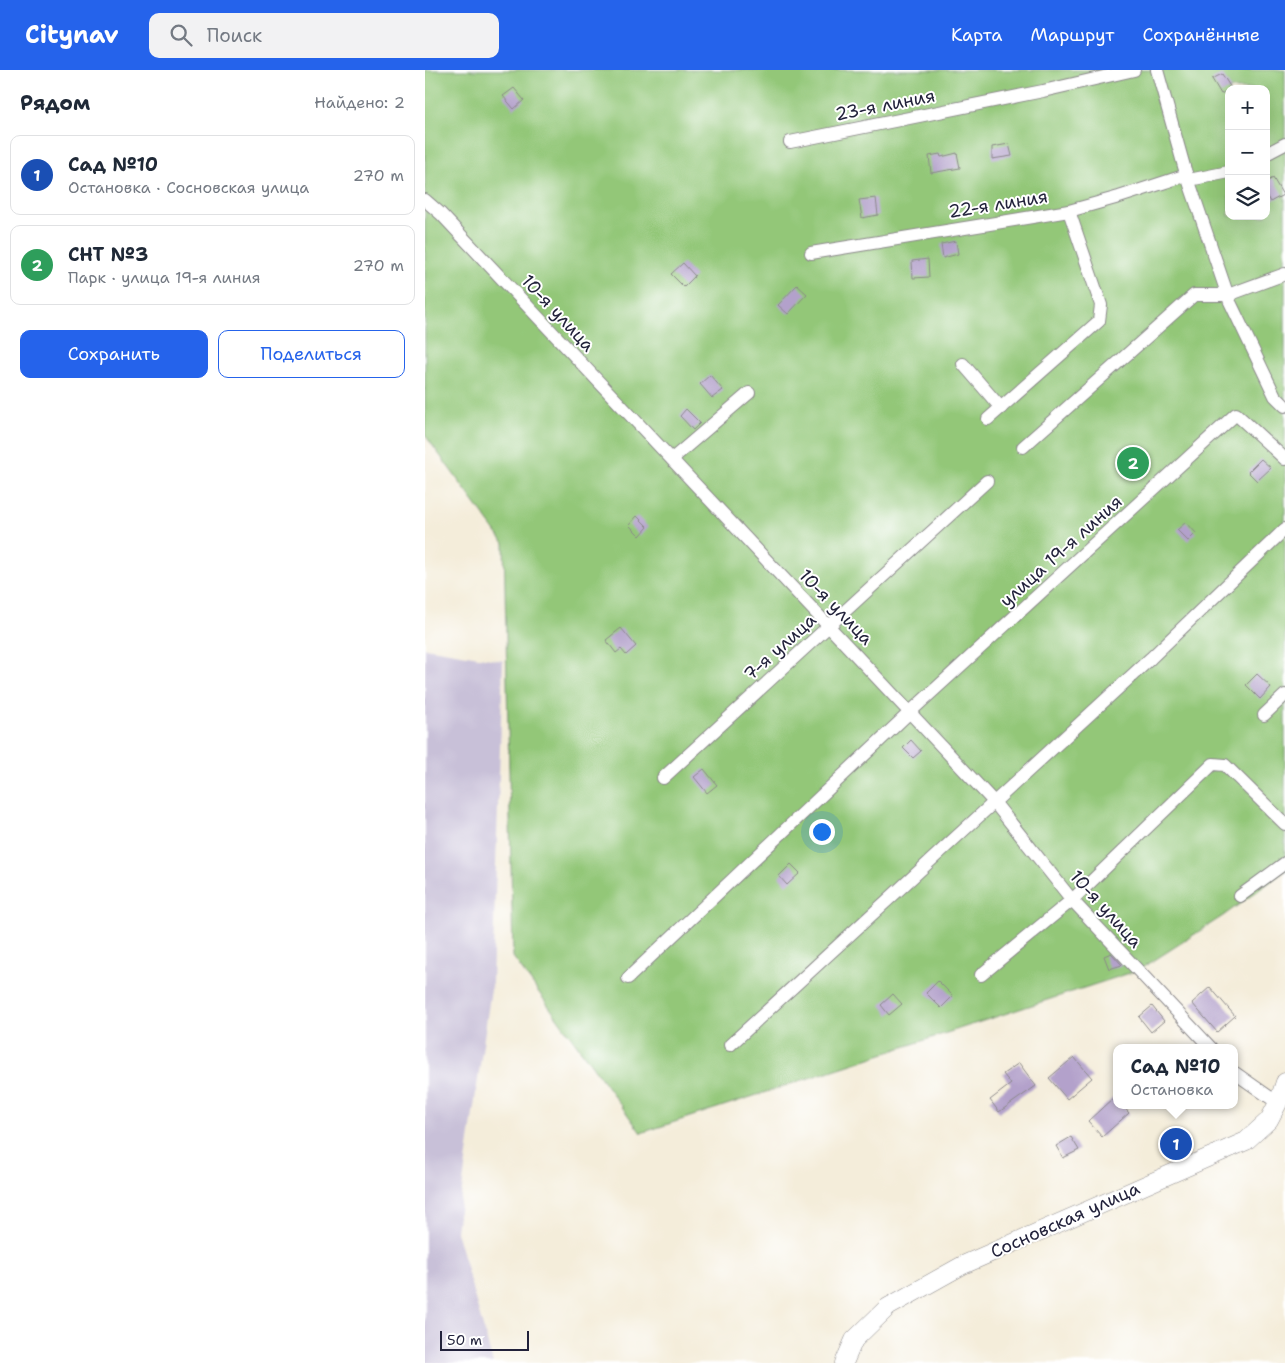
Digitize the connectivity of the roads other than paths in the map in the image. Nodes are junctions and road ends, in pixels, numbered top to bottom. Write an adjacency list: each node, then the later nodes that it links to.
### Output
1 (1133, 70): 3 (street, 23-я линия)
2 (1161, 71): 7 (street)
3 (790, 142)
4 (1285, 144): 5 (street)
5 (1270, 152)
6 (1225, 172): 7 (street, 22-я линия)
7 (1188, 177): 9 (street, 22-я линия); 12 (street)
8 (425, 200): 20 (street, 10-я улица)
9 (1069, 211): 10 (street, 22-я линия); 16 (street)
10 (811, 252)
11 (1285, 274): 12 (street)
12 (1228, 295): 15 (street); 18 (street)
13 (963, 364): 16 (street)
14 (749, 393): 20 (street)
15 (1285, 406)
16 (1001, 408): 17 (street)
17 (988, 419)
18 (1023, 447)
19 (1285, 458): 25 (street, улица 19-я линия)
20 (672, 459): 23 (street, 10-я улица)
21 (987, 481): 23 (street, 7-я улица)
22 (1285, 529): 28 (street)
23 (829, 626): 25 (street, 10-я улица); 27 (street, 7-я улица)
24 (1285, 695): 26 (street)
25 (909, 712): 28 (street, 10-я улица); 34 (street, улица 19-я линия)
26 (1264, 715)
27 (663, 778)
28 (995, 802): 32 (street, 10-я улица); 36 (street)
29 (1285, 824): 32 (street)
30 (1285, 863): 31 (street)
31 (1240, 896)
32 (1072, 900): 33 (street); 35 (street, 10-я улица)
33 (981, 975)
34 (628, 978)
35 (1207, 1044)
36 (730, 1045)
37 (1238, 1075): 39 (street)
38 (1285, 1082): 39 (street, Сосновская улица)
39 (1278, 1103): 40 (street, Сосновская улица)
40 (844, 1363)

